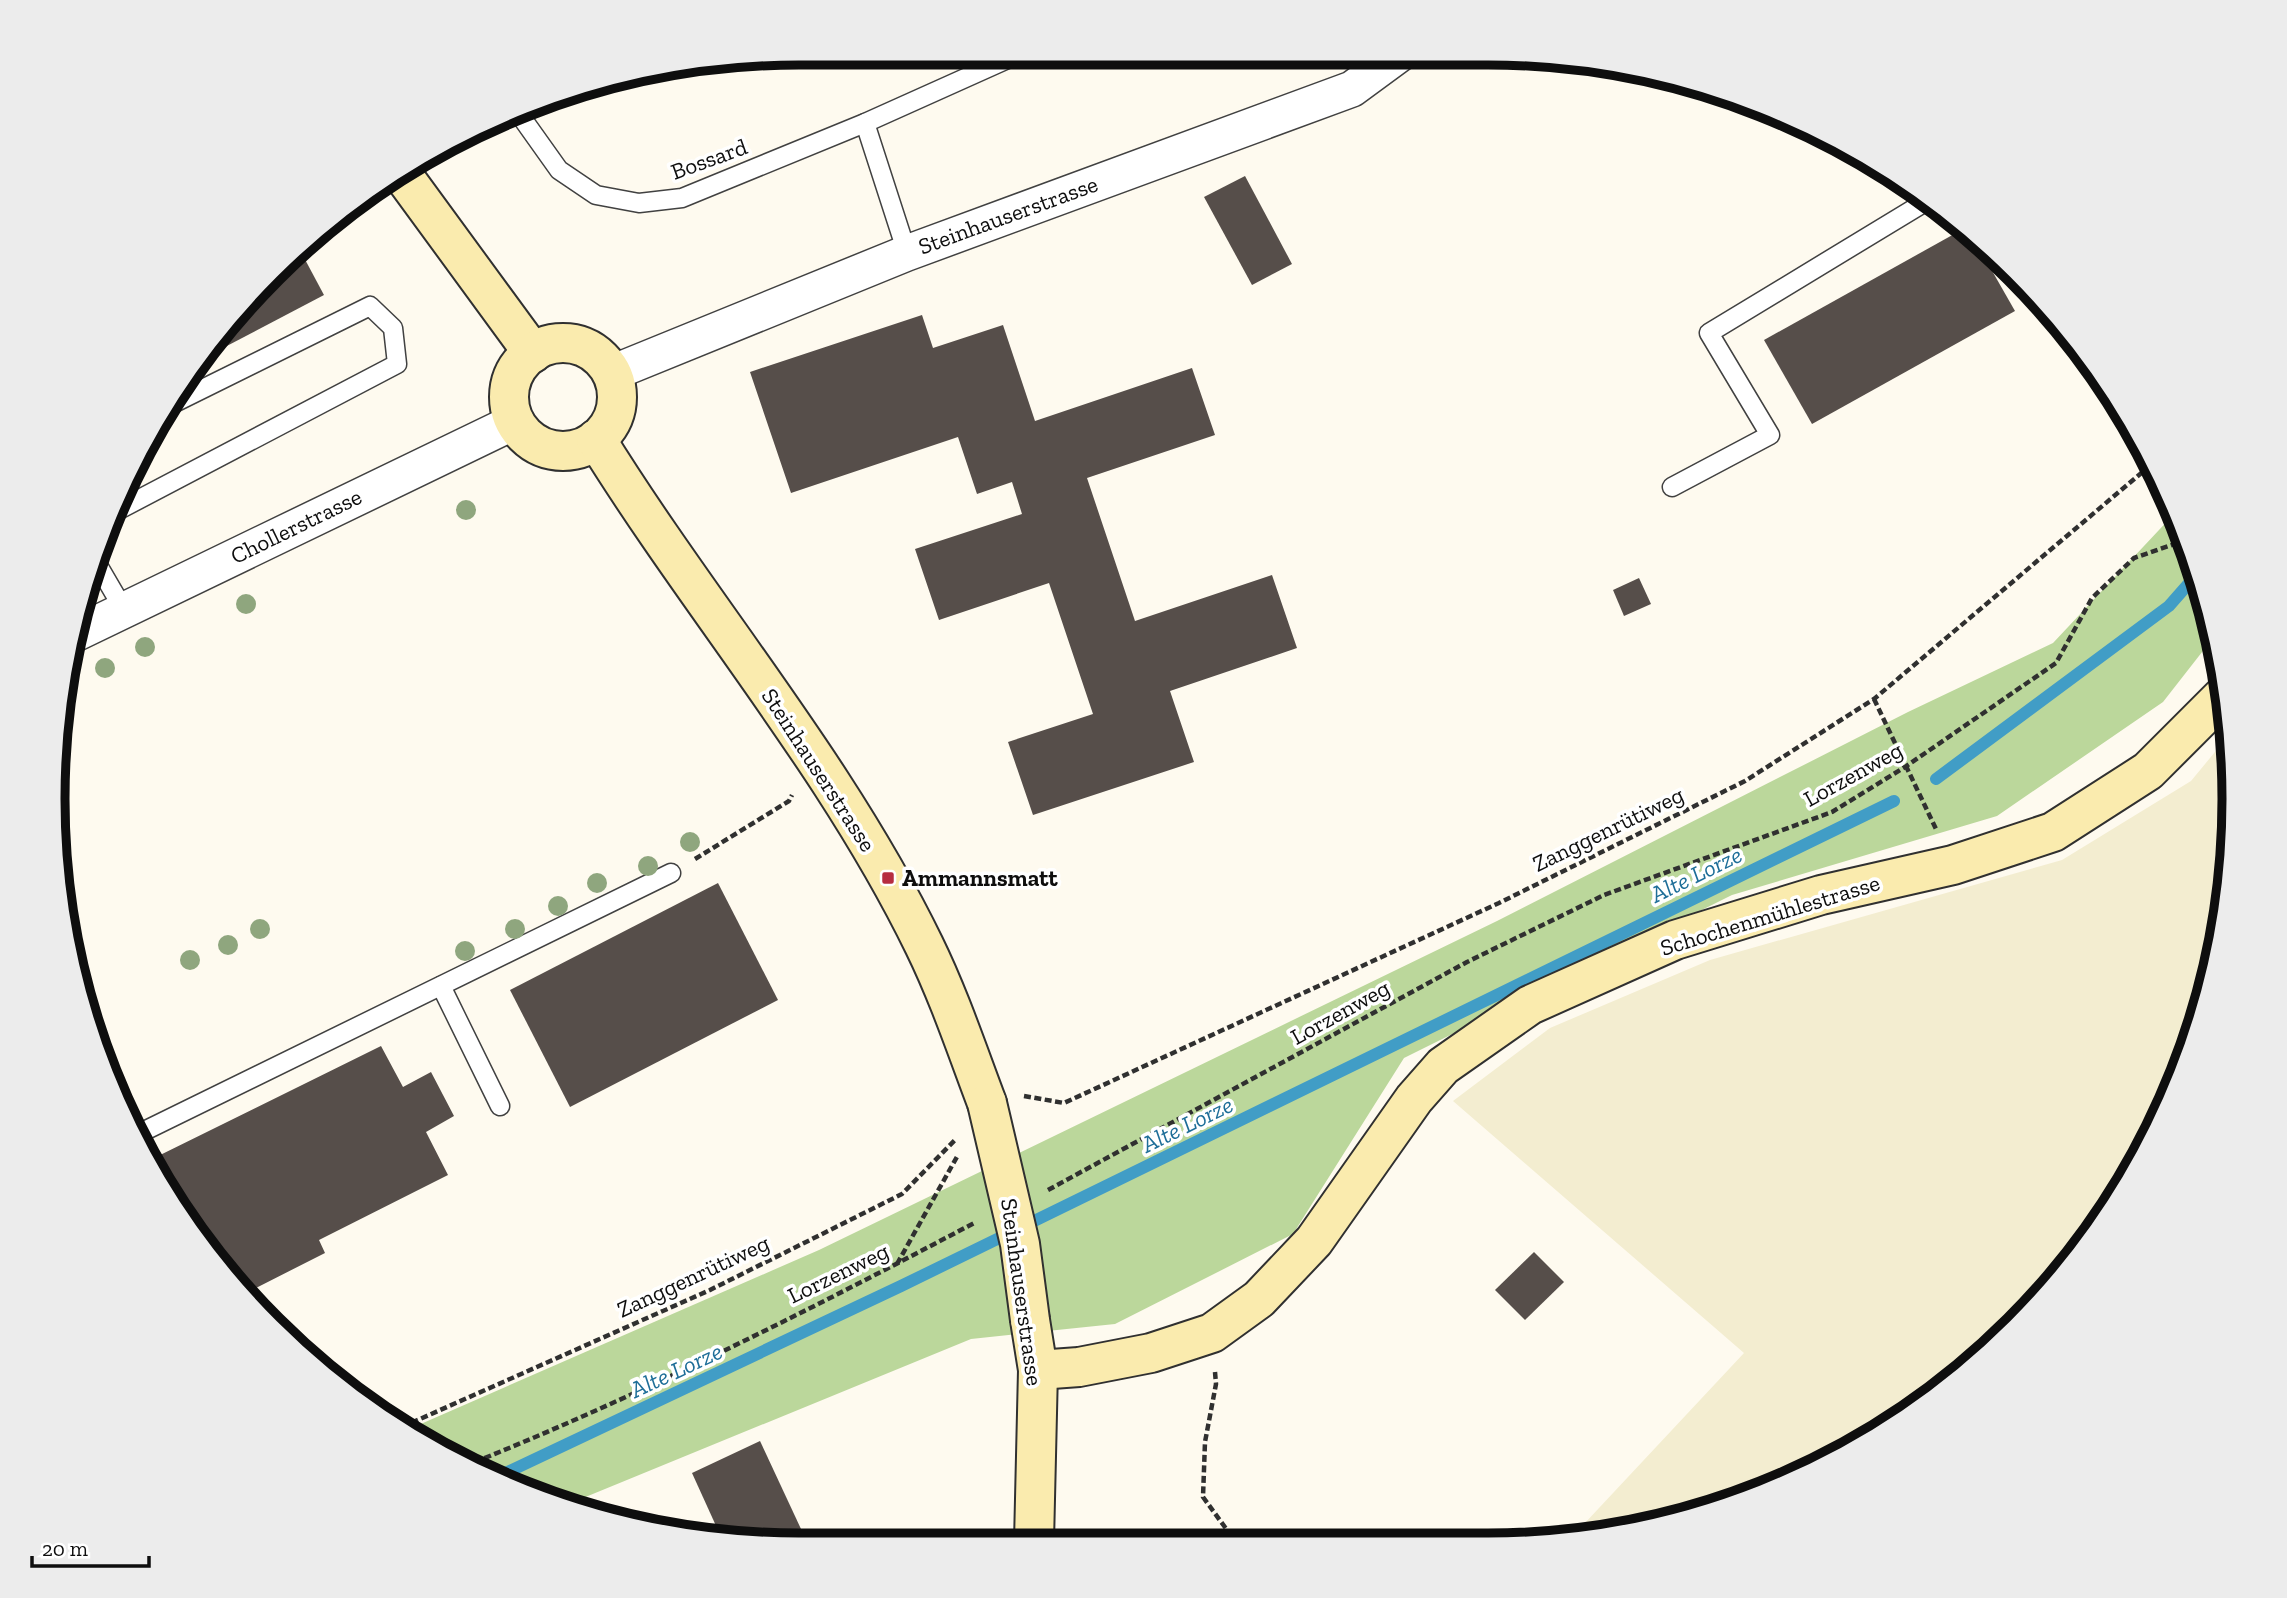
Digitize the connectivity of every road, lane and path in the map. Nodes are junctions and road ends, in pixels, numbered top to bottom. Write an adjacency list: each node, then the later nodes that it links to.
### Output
1 (992, 65): 4 (lane, Bossard)
2 (1384, 65): 7 (street, Steinhauserstrasse)
3 (523, 119): 4 (lane, Bossard)
4 (865, 123): 7 (lane)
5 (406, 179): 8 (street)
6 (1920, 205): 14 (lane)
7 (907, 253): 9 (street, Steinhauserstrasse)
8 (533, 353): 9 (street); 11 (street)
9 (612, 373): 12 (street)
10 (184, 398): 15 (lane)
11 (516, 421): 12 (street); 18 (street, Chollerstrasse)
12 (597, 439): 22 (street, Steinhauserstrasse)
13 (2145, 470): 20 (path, Zanggenrütiweg)
14 (1672, 487)
15 (126, 506)
16 (2176, 544): 23 (path, Lorzenweg)
17 (101, 571): 18 (lane)
18 (124, 610): 19 (street, Chollerstrasse)
19 (85, 629)
20 (1874, 699): 23 (path); 27 (path, Zanggenrütiweg)
21 (2216, 703): 24 (street, Schochenmühlestrasse)
22 (811, 753): 25 (path); 27 (street, Steinhauserstrasse)
23 (1905, 767): 24 (path); 31 (path, Lorzenweg)
24 (1953, 865): 34 (street, Schochenmühlestrasse)
25 (671, 873): 26 (lane)
26 (440, 986): 28 (lane); 30 (lane)
27 (1000, 1098): 33 (path); 35 (street, Steinhauserstrasse, bridge)
28 (500, 1106)
29 (957, 1126): 36 (path, Zanggenrütiweg)
30 (144, 1131)
31 (1037, 1195)
32 (982, 1219): 33 (path, Lorzenweg)
33 (897, 1264): 37 (path, Lorzenweg)
34 (1212, 1333): 35 (street, Schochenmühlestrasse); 39 (path)
35 (1038, 1370): 38 (street, Steinhauserstrasse)
36 (412, 1423)
37 (479, 1460)
38 (1034, 1533)
39 (1229, 1533)

